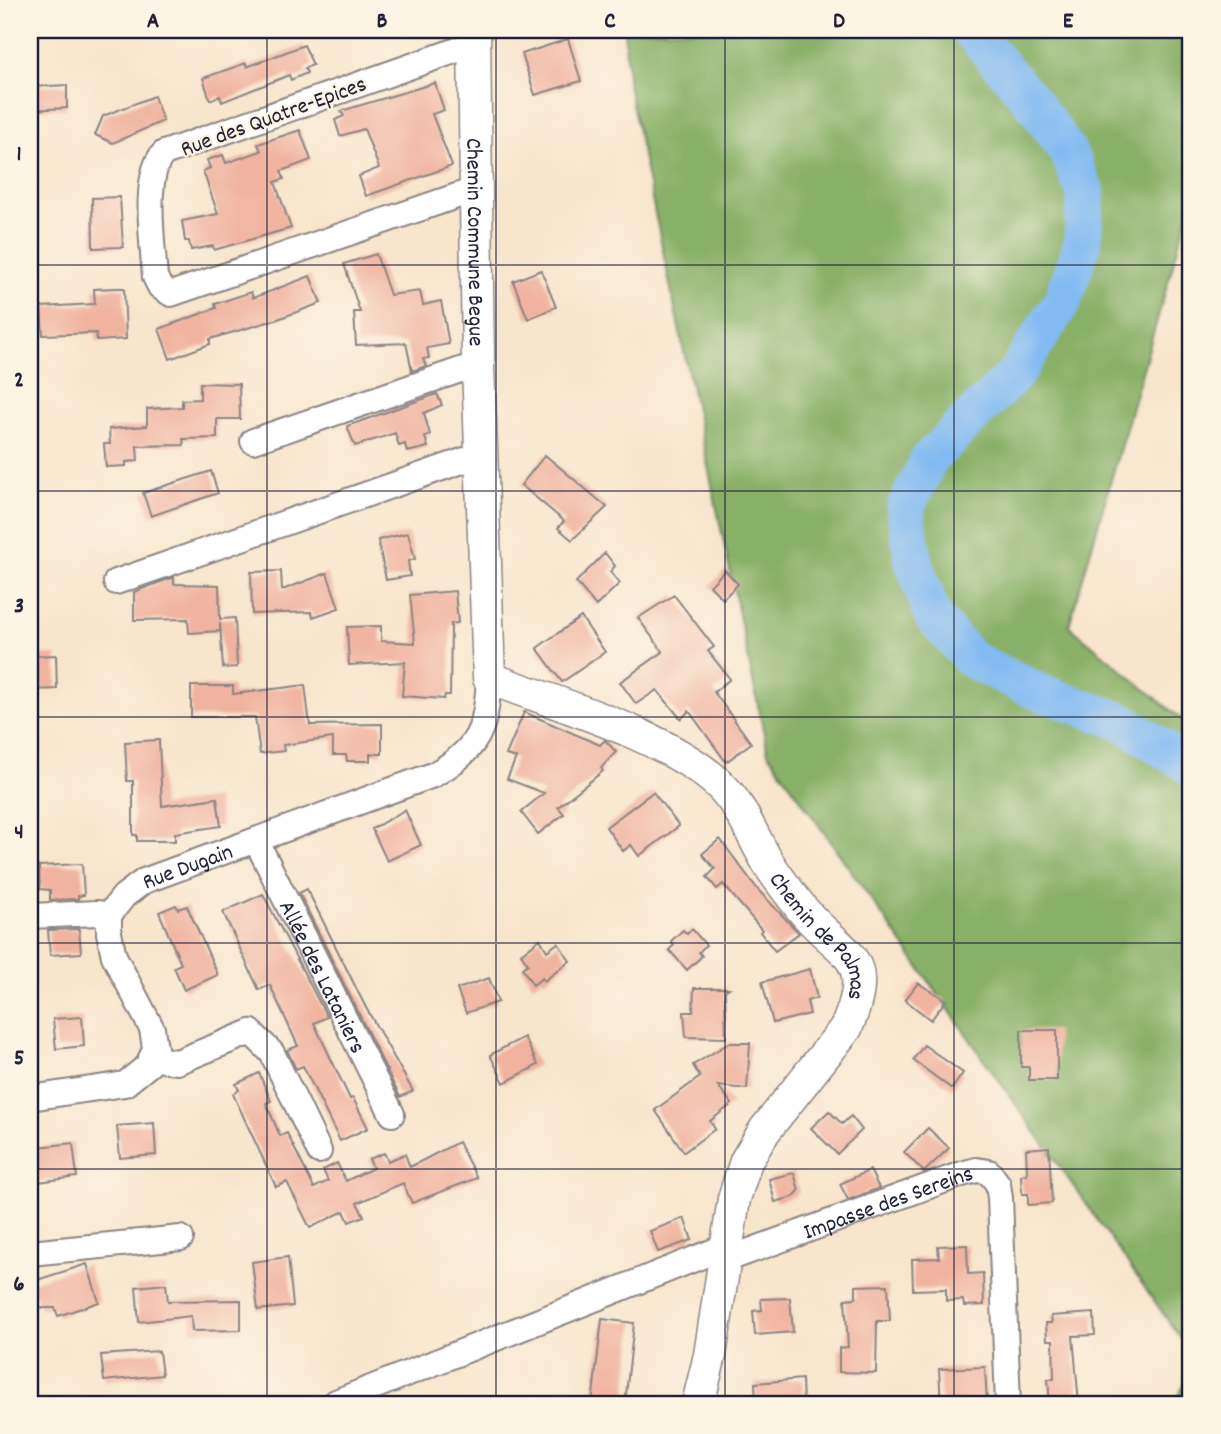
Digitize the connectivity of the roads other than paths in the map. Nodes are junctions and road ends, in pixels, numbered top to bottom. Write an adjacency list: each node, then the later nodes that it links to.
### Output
1 (474, 37): 2 (street, Chemin Commune Begue); 2 (street, Rue des Quatre-Epices)
2 (477, 190): 3 (street, Chemin Commune Begue)
3 (478, 364): 4 (street); 5 (street, Chemin Commune Begue)
4 (253, 441)
5 (482, 454): 6 (street); 7 (street, Chemin Commune Begue)
6 (116, 582)
7 (489, 678): 8 (street, Rue Dugain); 17 (street, Chemin de Palmas)
8 (256, 840): 9 (street, Rue Dugain); 13 (street, Allée des Lataniers)
9 (109, 915): 10 (street); 11 (street)
10 (30, 916)
11 (151, 1058): 12 (street); 14 (street)
12 (30, 1098)
13 (392, 1114)
14 (319, 1150)
15 (181, 1238): 16 (street)
16 (30, 1252)
17 (726, 1253): 18 (street); 19 (street, Chemin de Palmas); 20 (street, Impasse des Sereins)
18 (336, 1402)
19 (698, 1404)
20 (1008, 1404)

